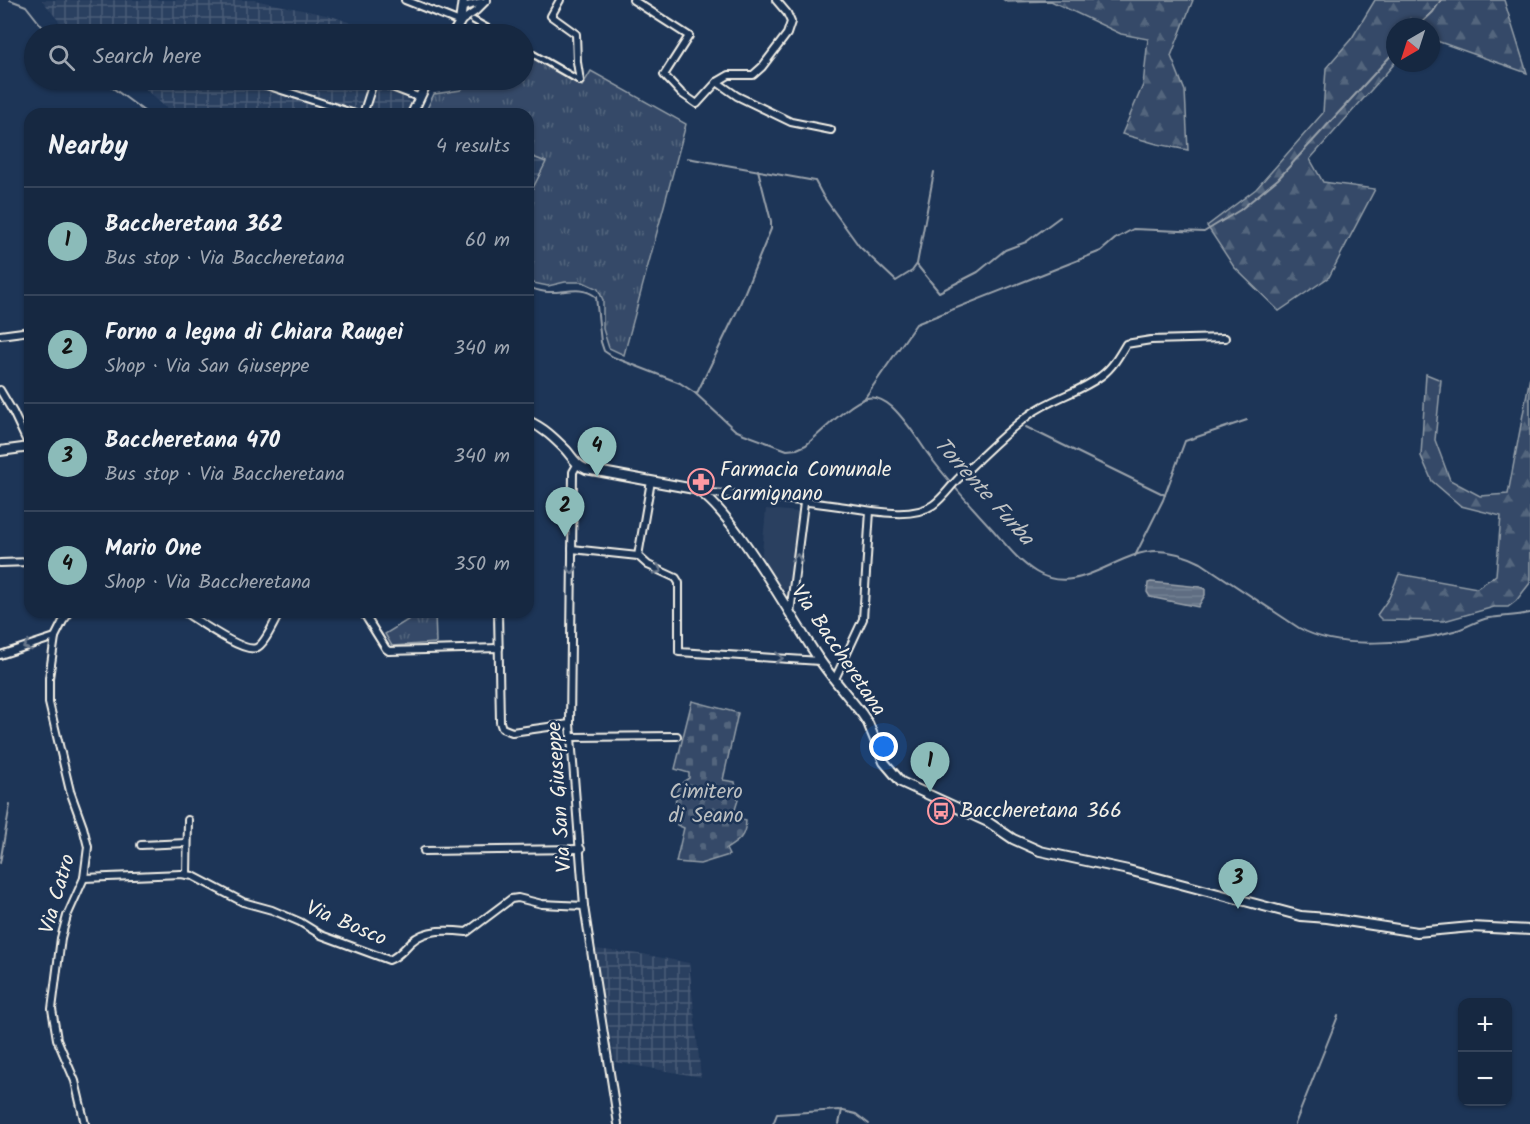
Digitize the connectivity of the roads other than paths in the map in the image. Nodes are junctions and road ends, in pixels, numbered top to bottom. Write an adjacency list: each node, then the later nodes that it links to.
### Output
1 (405, 0): 8 (street)
2 (486, 0): 6 (street); 8 (street)
3 (560, 0): 11 (street)
4 (633, 0): 12 (street)
5 (776, 0): 12 (street)
6 (463, 4): 8 (street)
7 (473, 20): 9 (street)
8 (460, 22)
9 (480, 24)
10 (534, 55): 11 (street)
11 (580, 81)
12 (717, 82): 21 (street)
13 (282, 90): 18 (street)
14 (371, 90): 19 (street)
15 (400, 90): 17 (street)
16 (422, 90): 17 (street)
17 (418, 97): 20 (street)
18 (337, 108)
19 (365, 108)
20 (413, 108)
21 (831, 130)
22 (24, 332): 23 (street)
23 (0, 335)
24 (1225, 338): 34 (street)
25 (0, 390): 27 (street)
26 (534, 425): 30 (street)
27 (24, 434)
28 (24, 448): 29 (street)
29 (0, 451)
30 (576, 468): 31 (street); 35 (street, Via San Giuseppe)
31 (651, 481): 32 (street); 36 (street)
32 (703, 493): 33 (street); 39 (street, Via Baccheretana)
33 (804, 503): 34 (street); 39 (street, one-way to 33)
34 (870, 512): 49 (street)
35 (572, 549): 36 (street); 50 (street, Via San Giuseppe, one-way to 50)
36 (638, 556): 48 (street, one-way to 48)
37 (24, 562): 38 (street)
38 (0, 563)
39 (790, 614): 48 (street, Via Baccheretana)
40 (65, 618): 45 (street)
41 (194, 618): 42 (street)
42 (277, 618)
43 (367, 618): 46 (street)
44 (498, 618): 46 (street)
45 (55, 637): 47 (street, one-way to 47); 59 (street, Via Catro)
46 (498, 648): 50 (street)
47 (0, 655)
48 (820, 661): 49 (street, Via Baccheretana)
49 (835, 679): 61 (street, Via Baccheretana)
50 (570, 724): 52 (street, Via San Giuseppe)
51 (677, 736): 52 (street)
52 (572, 737): 56 (street, Via San Giuseppe)
53 (188, 820): 54 (street)
54 (188, 843): 55 (street); 58 (street)
55 (141, 845)
56 (581, 849): 57 (street); 60 (street, Via San Giuseppe)
57 (424, 851)
58 (187, 875): 59 (street, Via Bosco); 60 (street, Via Bosco)
59 (84, 878): 62 (street, Via Catro)
60 (584, 906): 63 (street, Via San Giuseppe)
61 (1530, 930)
62 (85, 1124)
63 (618, 1124)

